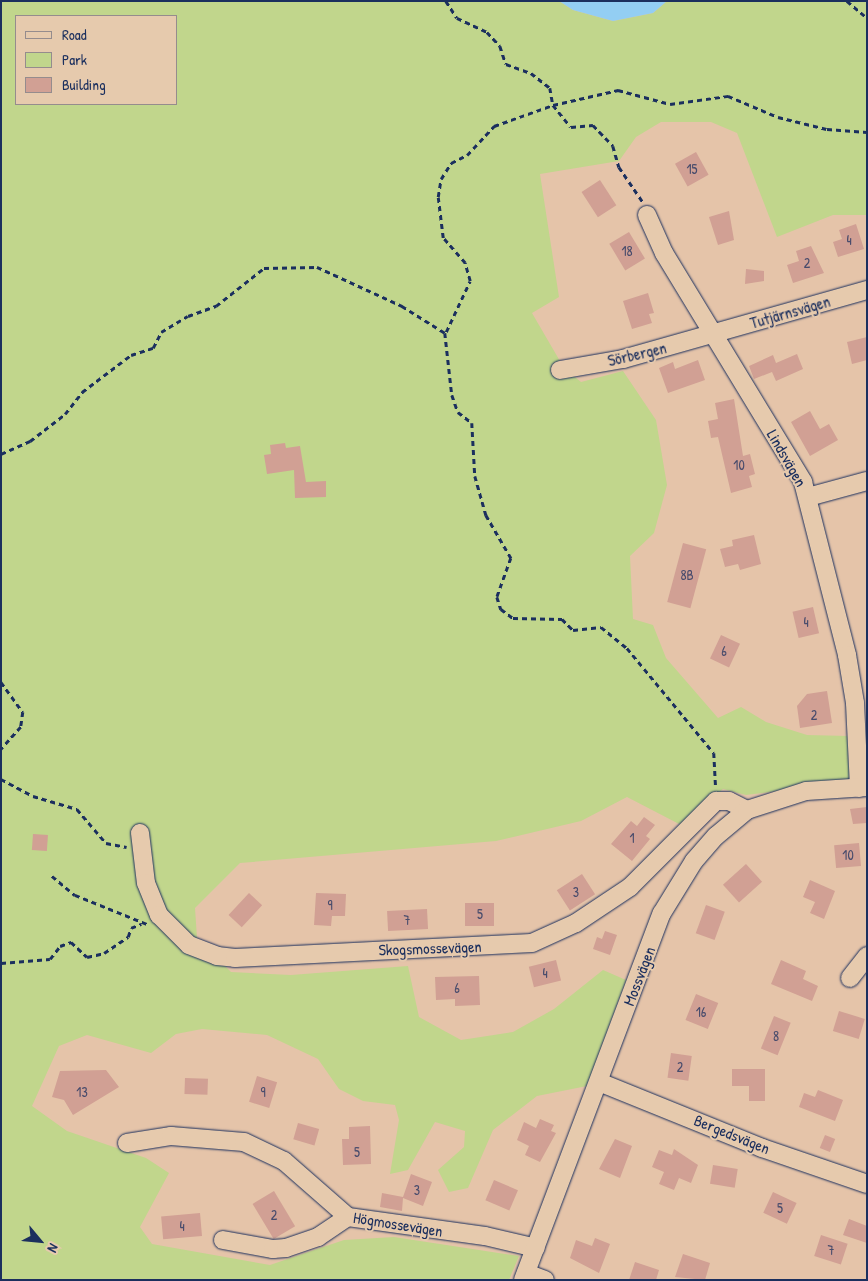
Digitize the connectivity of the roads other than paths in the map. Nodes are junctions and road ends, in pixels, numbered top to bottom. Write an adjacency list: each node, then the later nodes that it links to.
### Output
1 (648, 215): 3 (street, Lindsvägen)
2 (867, 290): 3 (street, Tutjärnsvägen)
3 (713, 334): 4 (street, Sörbergen); 6 (street, Lindsvägen)
4 (560, 370)
5 (867, 481): 6 (street)
6 (808, 497): 7 (street, Lindsvägen)
7 (863, 788): 8 (street, Mossvägen)
8 (747, 810): 9 (street, Skogsmossevägen); 12 (street, Mossvägen)
9 (140, 842)
10 (867, 956): 11 (street)
11 (850, 978)
12 (599, 1082): 14 (street, Bergedsvägen); 17 (street, Mossvägen)
13 (127, 1143): 15 (street, Högmossevägen)
14 (867, 1184)
15 (348, 1217): 16 (street); 17 (street, Högmossevägen)
16 (223, 1240)
17 (536, 1248): 18 (street, Mossvägen)
18 (525, 1277): 19 (street)
19 (545, 1280)

